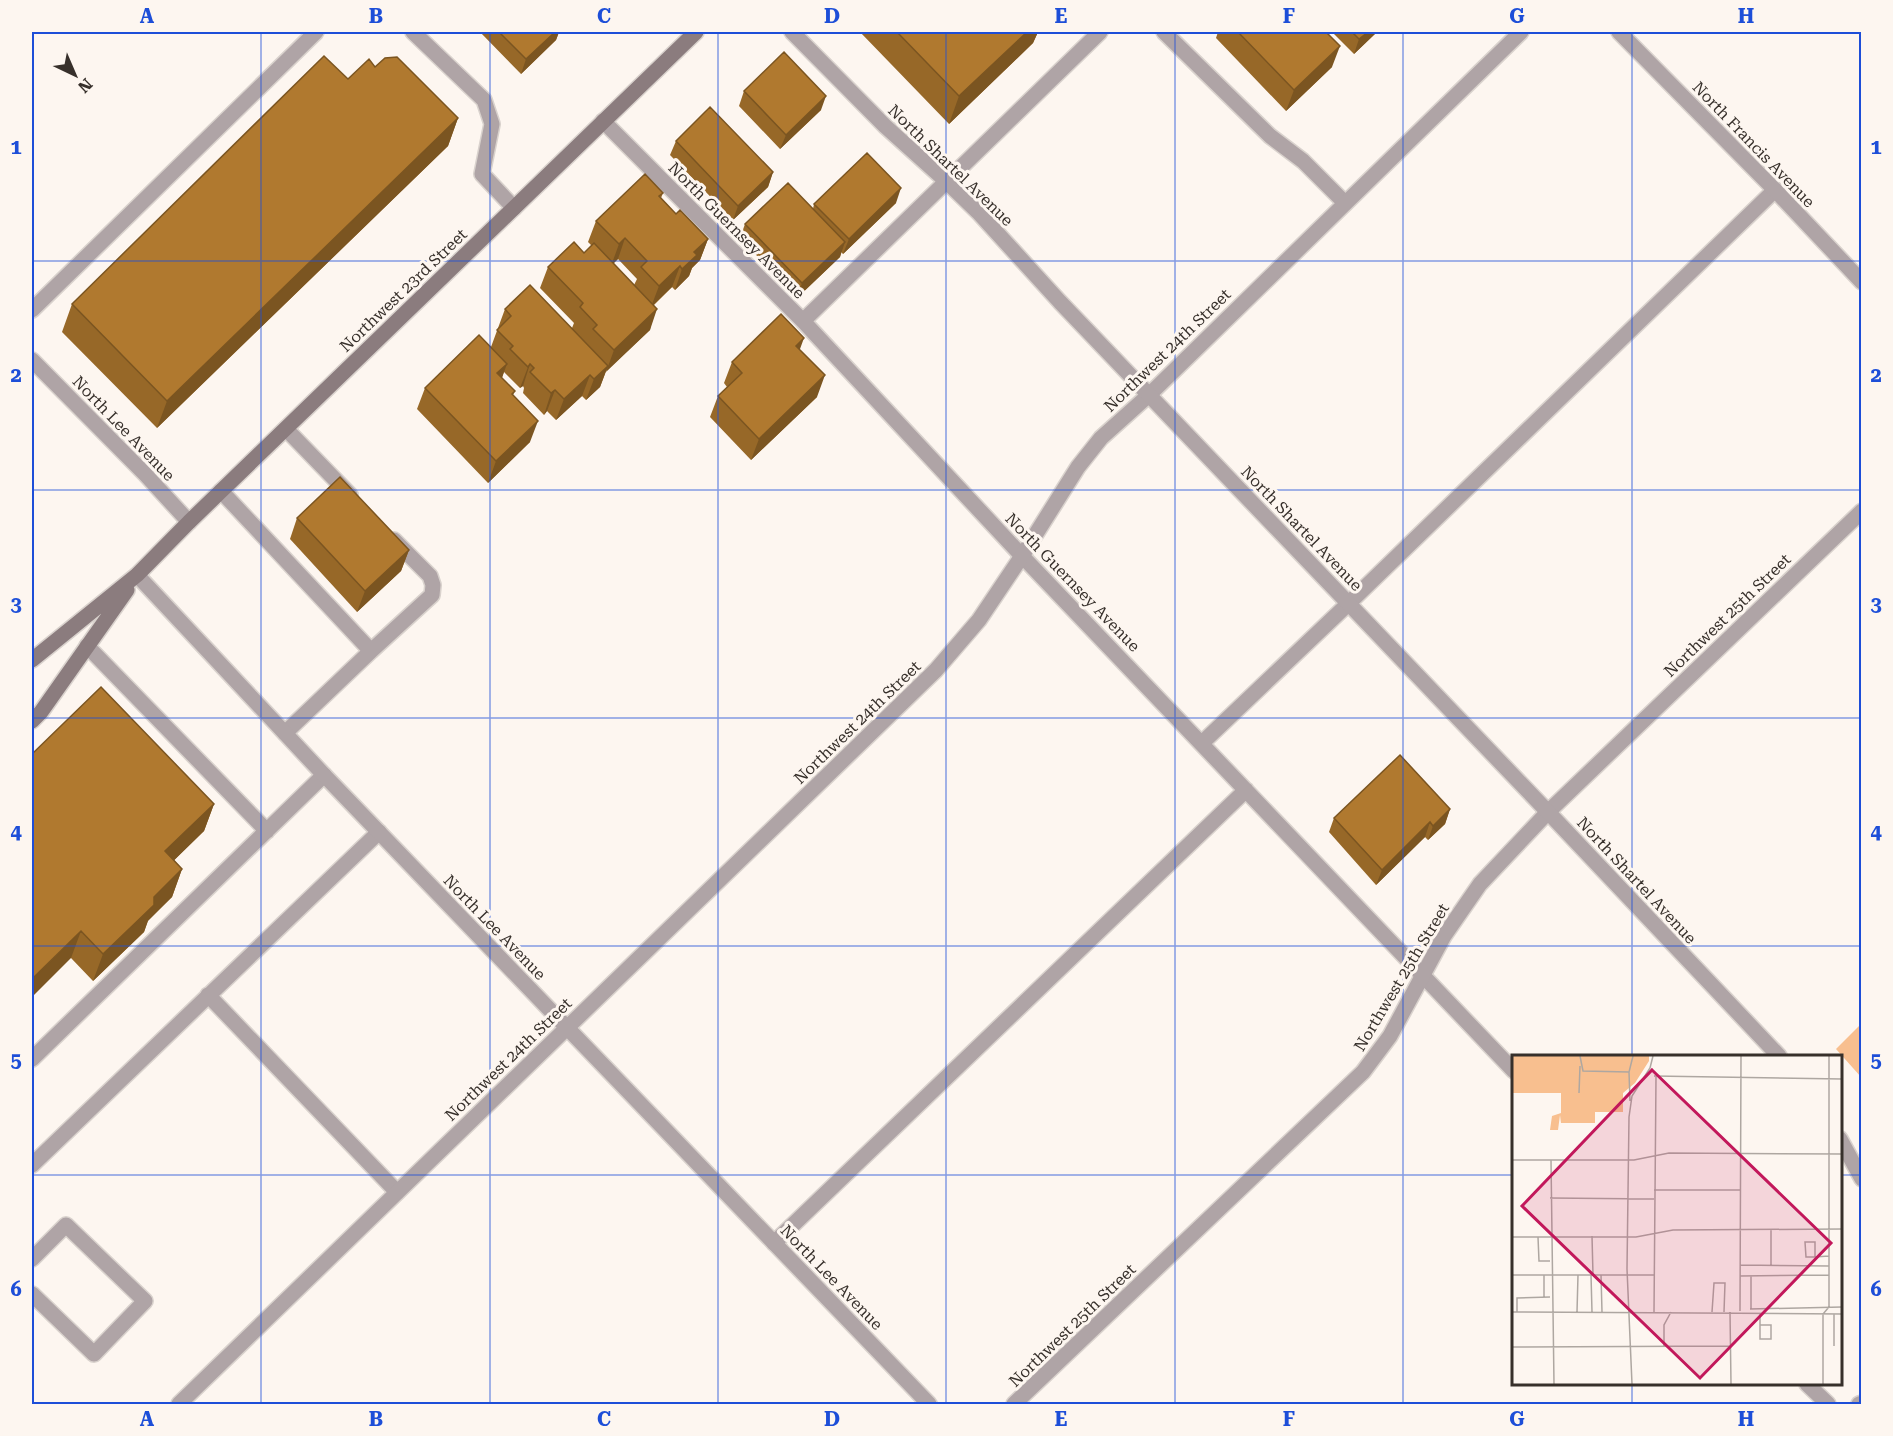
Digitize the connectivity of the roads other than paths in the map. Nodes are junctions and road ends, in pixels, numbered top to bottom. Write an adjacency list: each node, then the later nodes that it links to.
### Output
1 (316, 32): 15 (street)
2 (413, 32): 13 (street)
3 (696, 32): 9 (main road, Northwest 23rd Street)
4 (792, 32): 10 (street, North Shartel Avenue)
5 (1164, 32): 12 (street)
6 (1521, 32): 12 (street, Northwest 24th Street)
7 (1619, 32): 11 (street, North Francis Avenue)
8 (1092, 34): 10 (street)
9 (603, 121): 13 (main road, Northwest 23rd Street); 16 (street, North Guernsey Avenue)
10 (946, 181): 16 (street); 18 (street, North Shartel Avenue)
11 (1775, 190): 14 (street, North Francis Avenue); 27 (street)
12 (1346, 203): 18 (street, Northwest 24th Street)
13 (514, 208): 19 (main road, Northwest 23rd Street)
14 (1862, 282)
15 (32, 310)
16 (803, 321): 25 (street, North Guernsey Avenue)
17 (32, 360): 23 (street, North Lee Avenue)
18 (1150, 394): 25 (street, Northwest 24th Street); 27 (street, North Shartel Avenue)
19 (286, 429): 20 (main road, Northwest 23rd Street); 21 (street)
20 (221, 491): 23 (main road, Northwest 23rd Street); 29 (street)
21 (358, 503)
22 (1862, 511): 36 (street, Northwest 25th Street)
23 (189, 522): 26 (main road, Northwest 23rd Street)
24 (382, 527): 29 (street)
25 (1023, 556): 33 (street, North Guernsey Avenue); 41 (street, Northwest 24th Street)
26 (137, 575): 28 (main road, Northwest 23rd Street); 30 (main road, Northwest 23rd Street); 32 (street, North Lee Avenue)
27 (1349, 603): 33 (street); 36 (street, North Shartel Avenue)
28 (87, 646): 31 (main road, Northwest 23rd Street); 37 (street)
29 (370, 651): 32 (street)
30 (32, 660)
31 (32, 721)
32 (285, 733): 34 (street, North Lee Avenue)
33 (1202, 743): 35 (street, North Guernsey Avenue)
34 (324, 775): 37 (street); 38 (street, North Lee Avenue)
35 (1246, 789): 39 (street, North Guernsey Avenue); 50 (street)
36 (1548, 812): 39 (street, Northwest 25th Street); 42 (street, North Shartel Avenue)
37 (267, 831): 43 (street)
38 (379, 832): 40 (street); 41 (street, North Lee Avenue)
39 (1423, 975): 44 (street, North Guernsey Avenue); 56 (street, Northwest 25th Street)
40 (208, 995): 47 (street); 49 (street)
41 (566, 1027): 49 (street, Northwest 24th Street); 50 (street, North Lee Avenue)
42 (1778, 1055)
43 (32, 1059)
44 (1512, 1069)
45 (1843, 1143): 46 (street); 48 (street)
46 (1862, 1159)
47 (32, 1164)
48 (1862, 1179)
49 (398, 1192): 54 (street, Northwest 24th Street)
50 (774, 1243): 55 (street, North Lee Avenue)
51 (32, 1259): 52 (street)
52 (32, 1294)
53 (1809, 1385): 57 (street)
54 (179, 1404)
55 (929, 1404)
56 (1014, 1404)
57 (1828, 1404)

